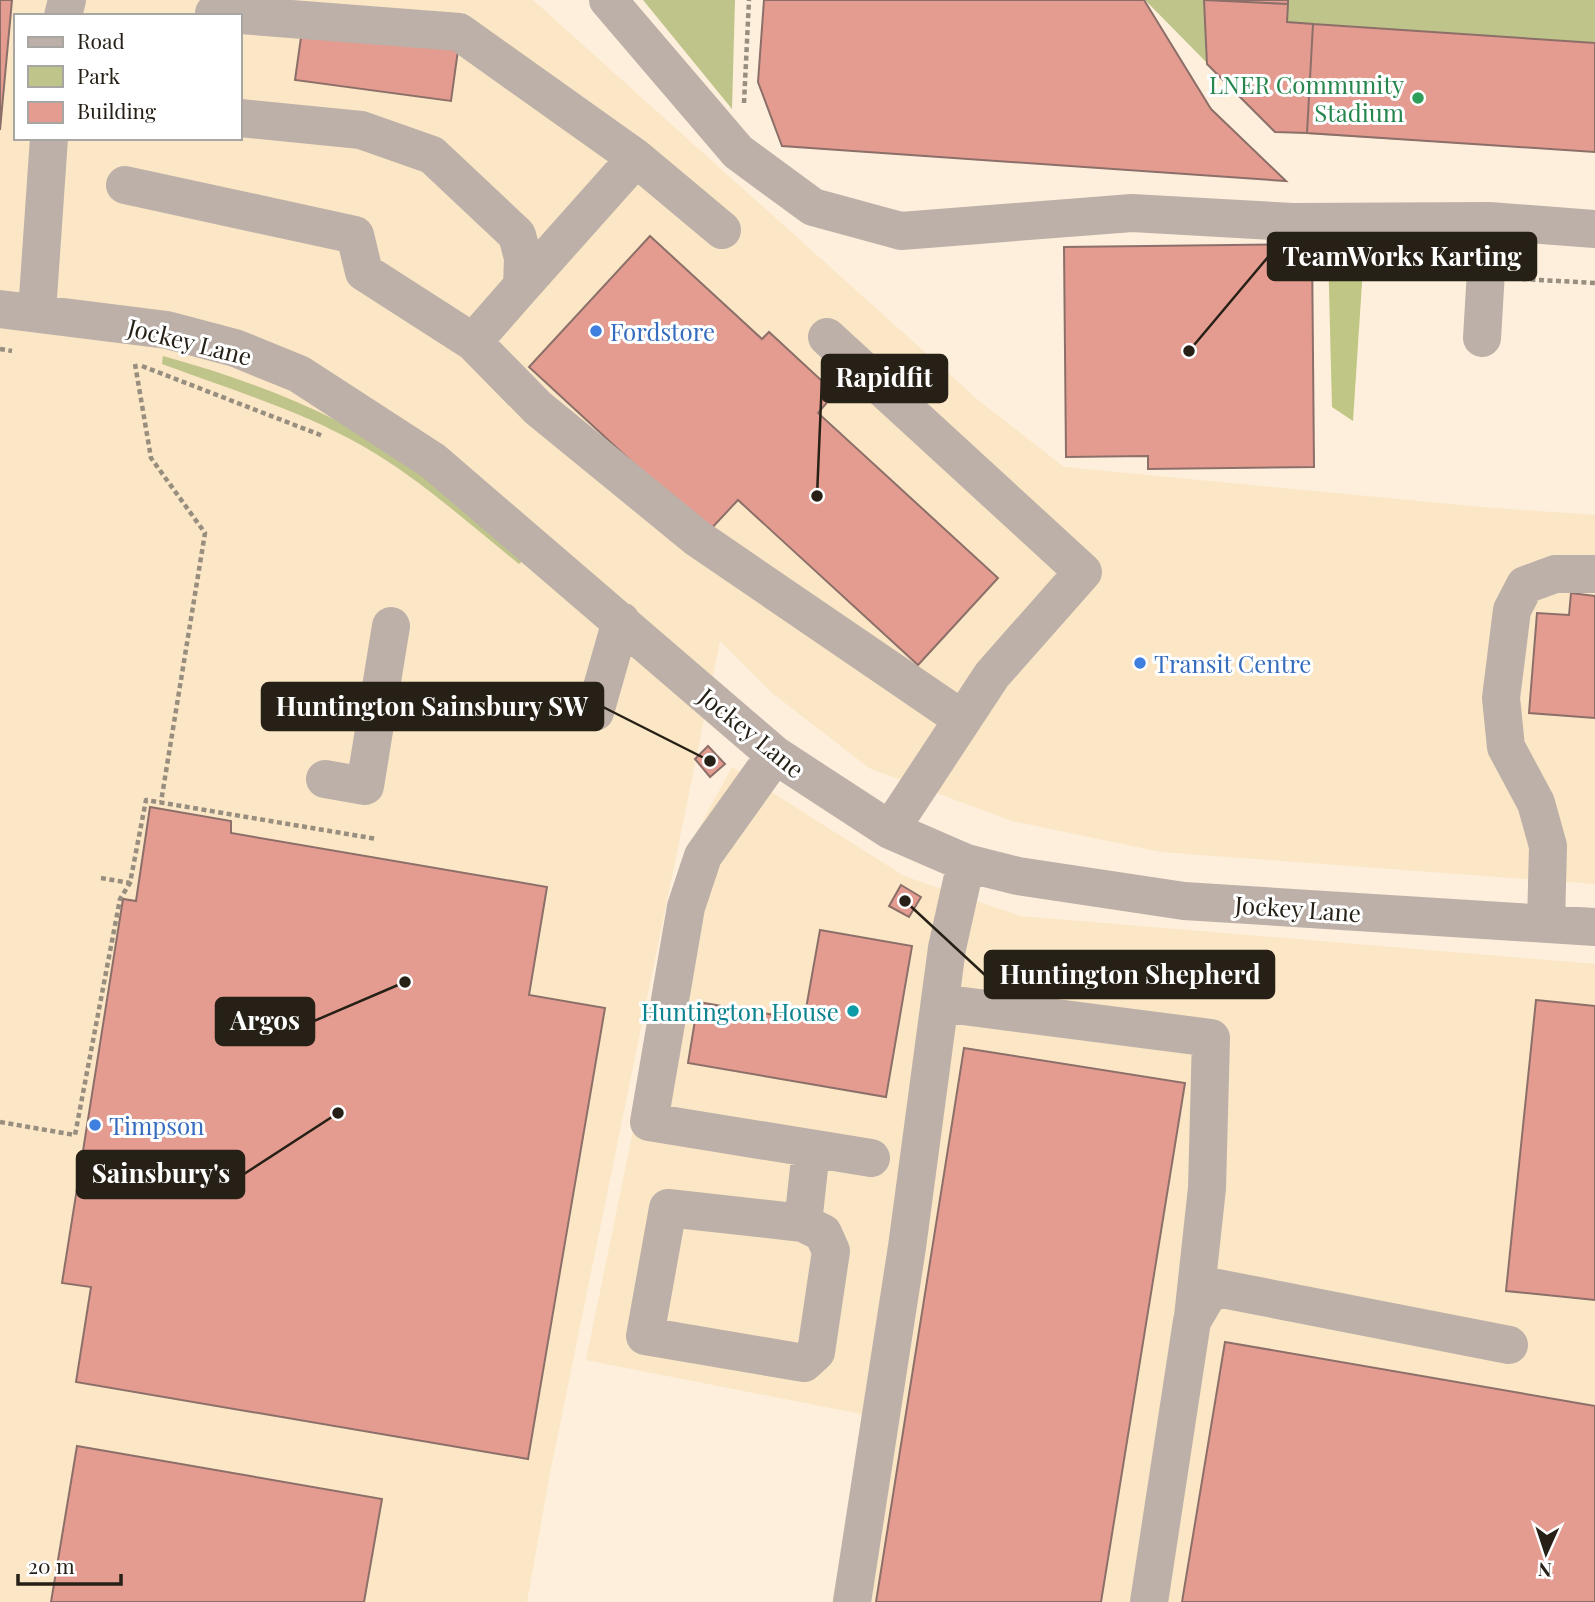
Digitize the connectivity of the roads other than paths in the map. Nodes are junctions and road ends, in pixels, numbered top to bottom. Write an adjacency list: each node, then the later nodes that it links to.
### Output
1 (608, 0): 9 (street)
2 (214, 13): 3 (street)
3 (227, 14)
4 (242, 15): 7 (street)
5 (242, 118): 12 (street)
6 (49, 140): 14 (street)
7 (636, 158): 11 (street); 12 (street)
8 (125, 185): 17 (street)
9 (1489, 221): 10 (street); 16 (street)
10 (1595, 229)
11 (722, 230)
12 (522, 286): 17 (street)
13 (0, 309): 14 (street, Jockey Lane)
14 (37, 312): 19 (street, Jockey Lane)
15 (827, 337): 22 (street)
16 (1482, 338)
17 (473, 342): 22 (street)
18 (1595, 574): 27 (street)
19 (621, 621): 21 (street); 23 (street, Jockey Lane)
20 (391, 626): 24 (street)
21 (595, 712)
22 (962, 719): 25 (street)
23 (775, 755): 25 (street, Jockey Lane); 30 (street)
24 (325, 779)
25 (890, 830): 26 (street, Jockey Lane)
26 (966, 863): 27 (street, Jockey Lane); 29 (street)
27 (1546, 923): 28 (street, Jockey Lane)
28 (1595, 927)
29 (940, 1003): 33 (street); 35 (street)
30 (811, 1150): 31 (street); 32 (street)
31 (871, 1158)
32 (803, 1223): 32 (street)
33 (1192, 1321): 34 (street); 36 (street)
34 (1509, 1345)
35 (852, 1602)
36 (1149, 1602)

